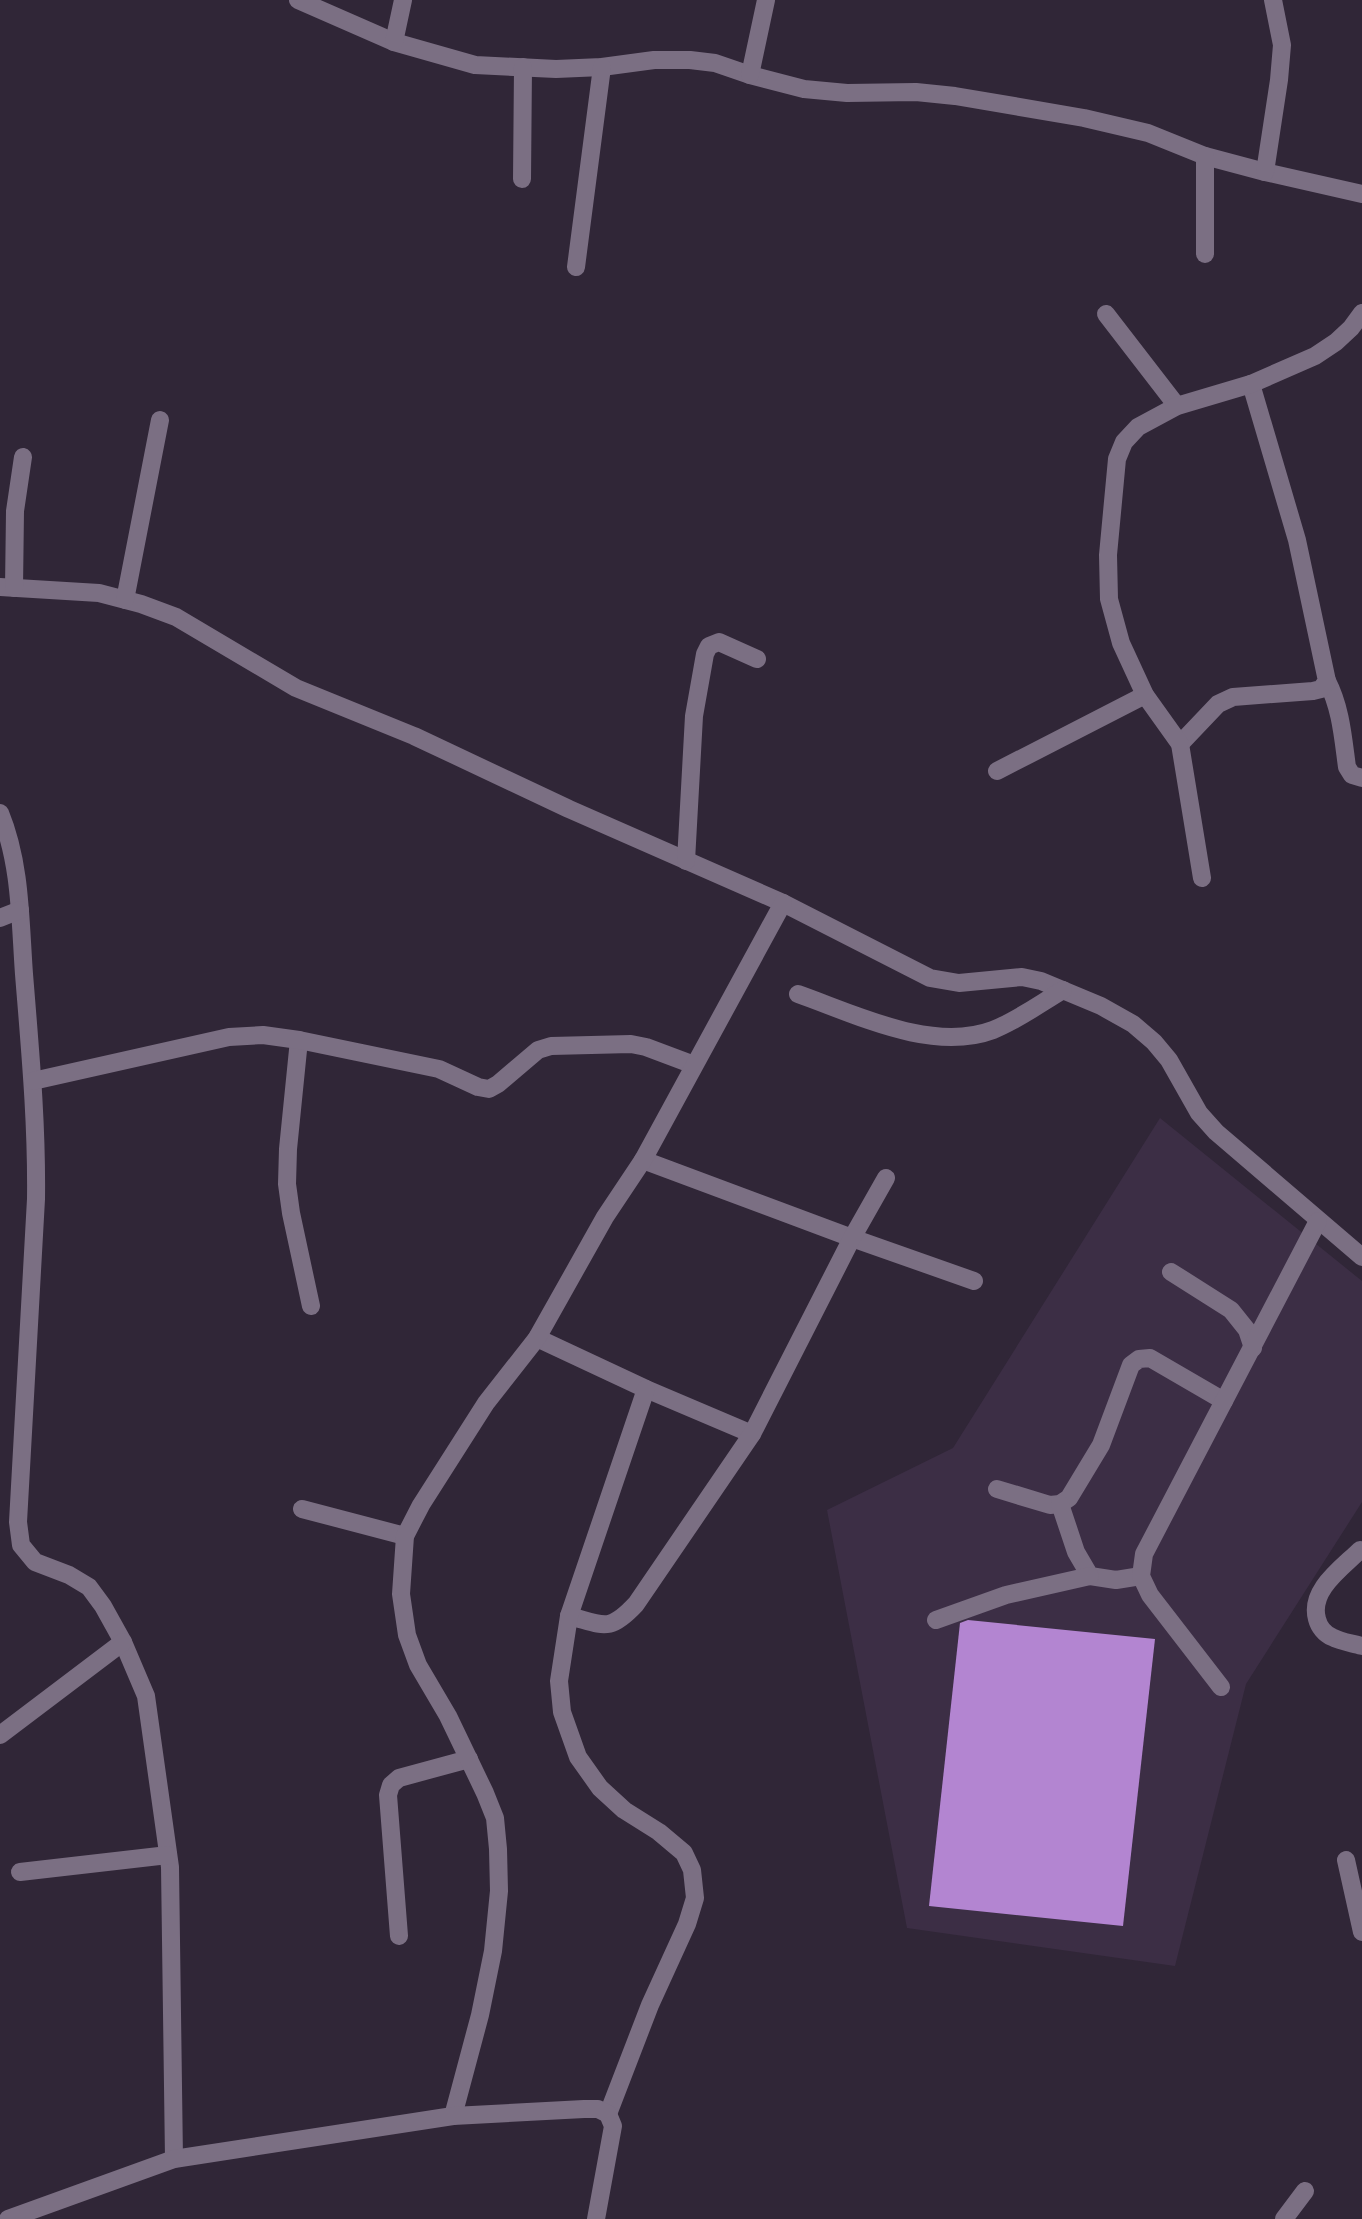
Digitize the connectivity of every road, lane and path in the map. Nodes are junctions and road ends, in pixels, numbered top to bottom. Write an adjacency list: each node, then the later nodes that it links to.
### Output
1 (298, 0): 5 (street)
2 (403, 0): 5 (street)
3 (766, 0): 8 (street)
4 (1275, 1): 10 (street)
5 (394, 42): 6 (street)
6 (522, 67): 7 (street); 11 (street)
7 (602, 67): 8 (street); 14 (street)
8 (750, 75): 9 (street)
9 (1205, 156): 10 (street); 13 (street)
10 (1265, 172): 12 (street)
11 (522, 179)
12 (1362, 194)
13 (1205, 254)
14 (576, 267)
15 (1362, 313): 17 (street)
16 (1106, 314): 18 (street)
17 (1251, 384): 18 (street); 24 (street)
18 (1177, 406): 25 (street)
19 (160, 420): 22 (street)
20 (23, 457): 21 (street)
21 (7, 587): 22 (street)
22 (125, 600): 30 (street)
23 (757, 659): 30 (street)
24 (1327, 681): 26 (street); 28 (street)
25 (1145, 695): 26 (street); 27 (street)
26 (1180, 744): 31 (street)
27 (997, 771)
28 (1362, 778)
29 (0, 812): 33 (street)
30 (686, 861): 32 (street)
31 (1202, 878)
32 (783, 903): 35 (street); 38 (street)
33 (20, 910): 34 (street); 39 (street)
34 (0, 918)
35 (1063, 990): 36 (street); 42 (street)
36 (798, 994)
37 (299, 1040): 38 (street); 39 (street); 47 (street)
38 (694, 1065): 40 (street)
39 (34, 1081): 62 (street)
40 (643, 1160): 43 (street); 48 (street)
41 (886, 1178): 43 (street)
42 (1318, 1221): 44 (street); 49 (street)
43 (852, 1238): 46 (street); 52 (street)
44 (1362, 1257)
45 (1171, 1272): 49 (street)
46 (974, 1281)
47 (311, 1306)
48 (537, 1338): 50 (street); 56 (street)
49 (1253, 1348): 51 (street)
50 (646, 1389): 52 (street); 60 (street)
51 (1224, 1401): 54 (street); 59 (street)
52 (752, 1434): 60 (street)
53 (997, 1490): 54 (street)
54 (1060, 1504): 58 (street)
55 (302, 1509): 56 (street)
56 (405, 1536): 66 (street)
57 (1360, 1550): 63 (street)
58 (1090, 1576): 59 (street); 61 (street)
59 (1141, 1576): 64 (street)
60 (569, 1616): 72 (street)
61 (936, 1620)
62 (123, 1642): 65 (street); 67 (street)
63 (1362, 1646)
64 (1221, 1687)
65 (0, 1735)
66 (469, 1759): 71 (street); 73 (street)
67 (168, 1855): 69 (street); 74 (street)
68 (1346, 1860): 70 (street)
69 (20, 1872)
70 (1362, 1932)
71 (399, 1936)
72 (608, 2114): 73 (street); 77 (street)
73 (453, 2116): 74 (street)
74 (174, 2159): 76 (street)
75 (1305, 2191): 78 (street)
76 (8, 2219)
77 (596, 2219)
78 (1284, 2219)

